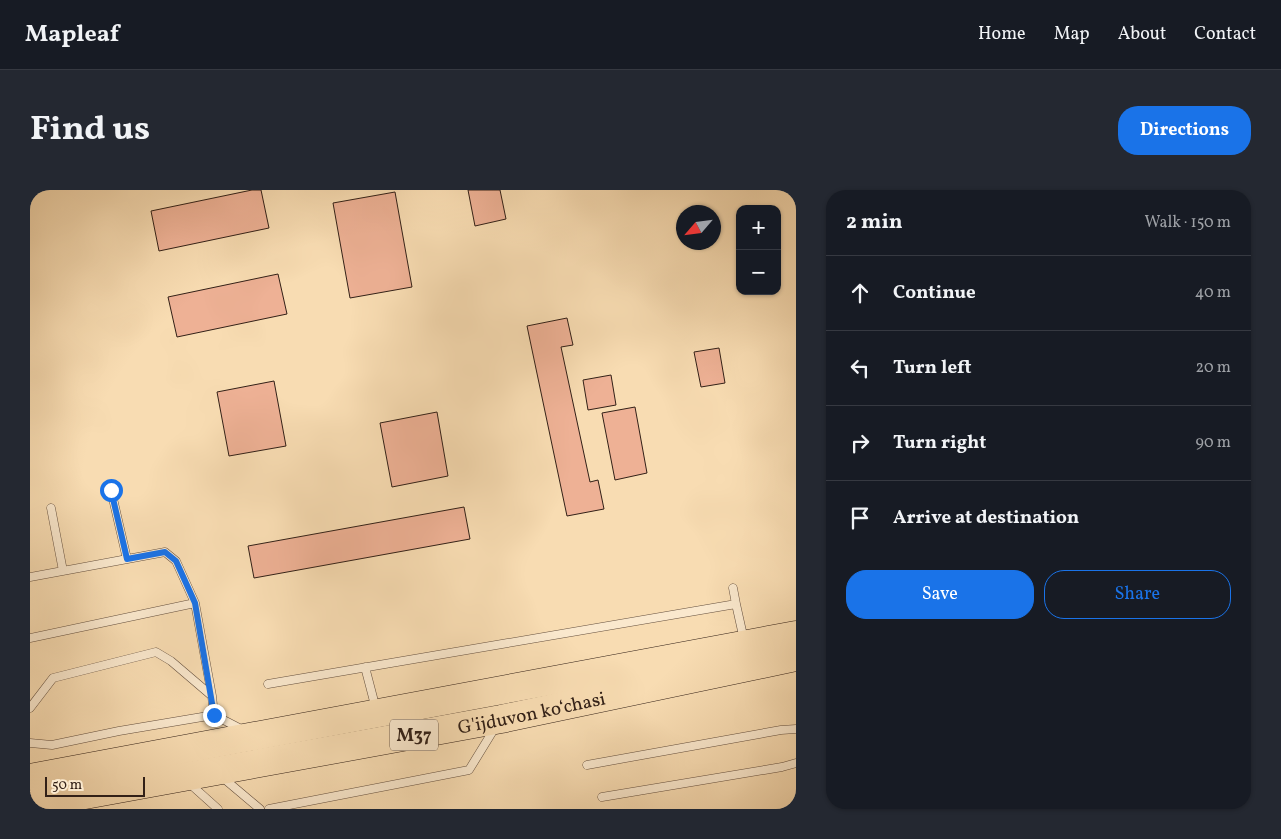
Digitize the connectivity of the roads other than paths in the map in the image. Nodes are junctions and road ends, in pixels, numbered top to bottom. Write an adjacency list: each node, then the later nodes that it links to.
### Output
1 (111, 490): 3 (lane)
2 (51, 508): 4 (lane)
3 (127, 559): 4 (lane); 7 (lane)
4 (63, 571): 5 (lane)
5 (30, 577)
6 (733, 588): 8 (lane)
7 (195, 603): 10 (lane); 15 (lane)
8 (736, 604): 11 (lane); 13 (lane)
9 (796, 635): 11 (highway, G'ijduvon ko‘chasi / M37)
10 (30, 638)
11 (745, 644): 17 (highway, G'ijduvon ko‘chasi / M37)
12 (796, 657): 19 (highway, G'ijduvon ko‘chasi / M37)
13 (365, 667): 14 (lane); 17 (lane)
14 (268, 684)
15 (212, 696): 16 (lane); 18 (lane)
16 (30, 708)
17 (377, 713): 21 (highway, G'ijduvon ko‘chasi / M37)
18 (214, 715): 21 (lane); 22 (lane)
19 (501, 718): 25 (highway, G'ijduvon ko‘chasi / M37); 32 (lane)
20 (796, 729): 24 (lane)
21 (256, 736): 27 (highway, G'ijduvon ko‘chasi / M37)
22 (30, 743)
23 (796, 762): 28 (lane)
24 (587, 765)
25 (214, 771): 26 (highway, G'ijduvon ko‘chasi / M37); 31 (lane)
26 (182, 776): 29 (highway, G'ijduvon ko‘chasi / M37); 30 (lane)
27 (30, 778)
28 (602, 797)
29 (30, 805)
30 (218, 809)
31 (260, 809)
32 (269, 809)

